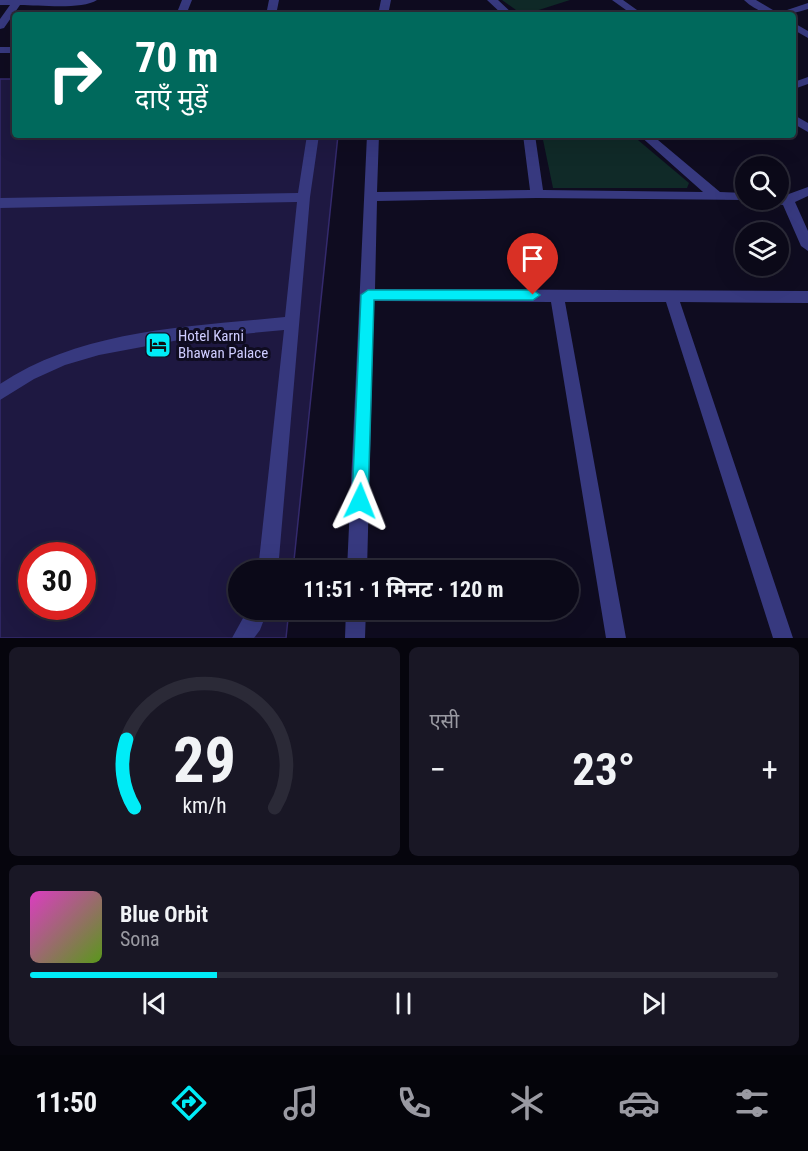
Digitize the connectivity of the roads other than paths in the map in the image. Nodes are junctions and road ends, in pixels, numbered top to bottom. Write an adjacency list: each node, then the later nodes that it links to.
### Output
1 (92, 0): 5 (street)
2 (492, 0): 8 (street)
3 (617, 0): 9 (street)
4 (749, 0): 10 (street)
5 (18, 1): 6 (street); 12 (street)
6 (0, 2)
7 (808, 6): 11 (street)
8 (505, 12)
9 (635, 12)
10 (770, 12)
11 (791, 12)
12 (0, 26)
13 (313, 138): 21 (street)
14 (374, 138): 22 (street)
15 (529, 138): 18 (street)
16 (648, 138): 19 (street)
17 (808, 191): 23 (street)
18 (537, 194): 19 (street); 22 (street)
19 (715, 195): 20 (street)
20 (735, 196)
21 (304, 197): 24 (street); 31 (street)
22 (370, 197): 27 (street)
23 (789, 198)
24 (0, 203)
25 (788, 210): 26 (street)
26 (808, 246)
27 (368, 295): 28 (street); 34 (street)
28 (557, 295): 29 (street); 39 (street)
29 (671, 296): 30 (street); 40 (street)
30 (808, 297)
31 (291, 323): 32 (street); 33 (street)
32 (0, 393)
33 (269, 560)
34 (357, 560)
35 (254, 620): 37 (street)
36 (356, 620): 38 (street)
37 (242, 638)
38 (355, 638)
39 (616, 638)
40 (783, 638)

